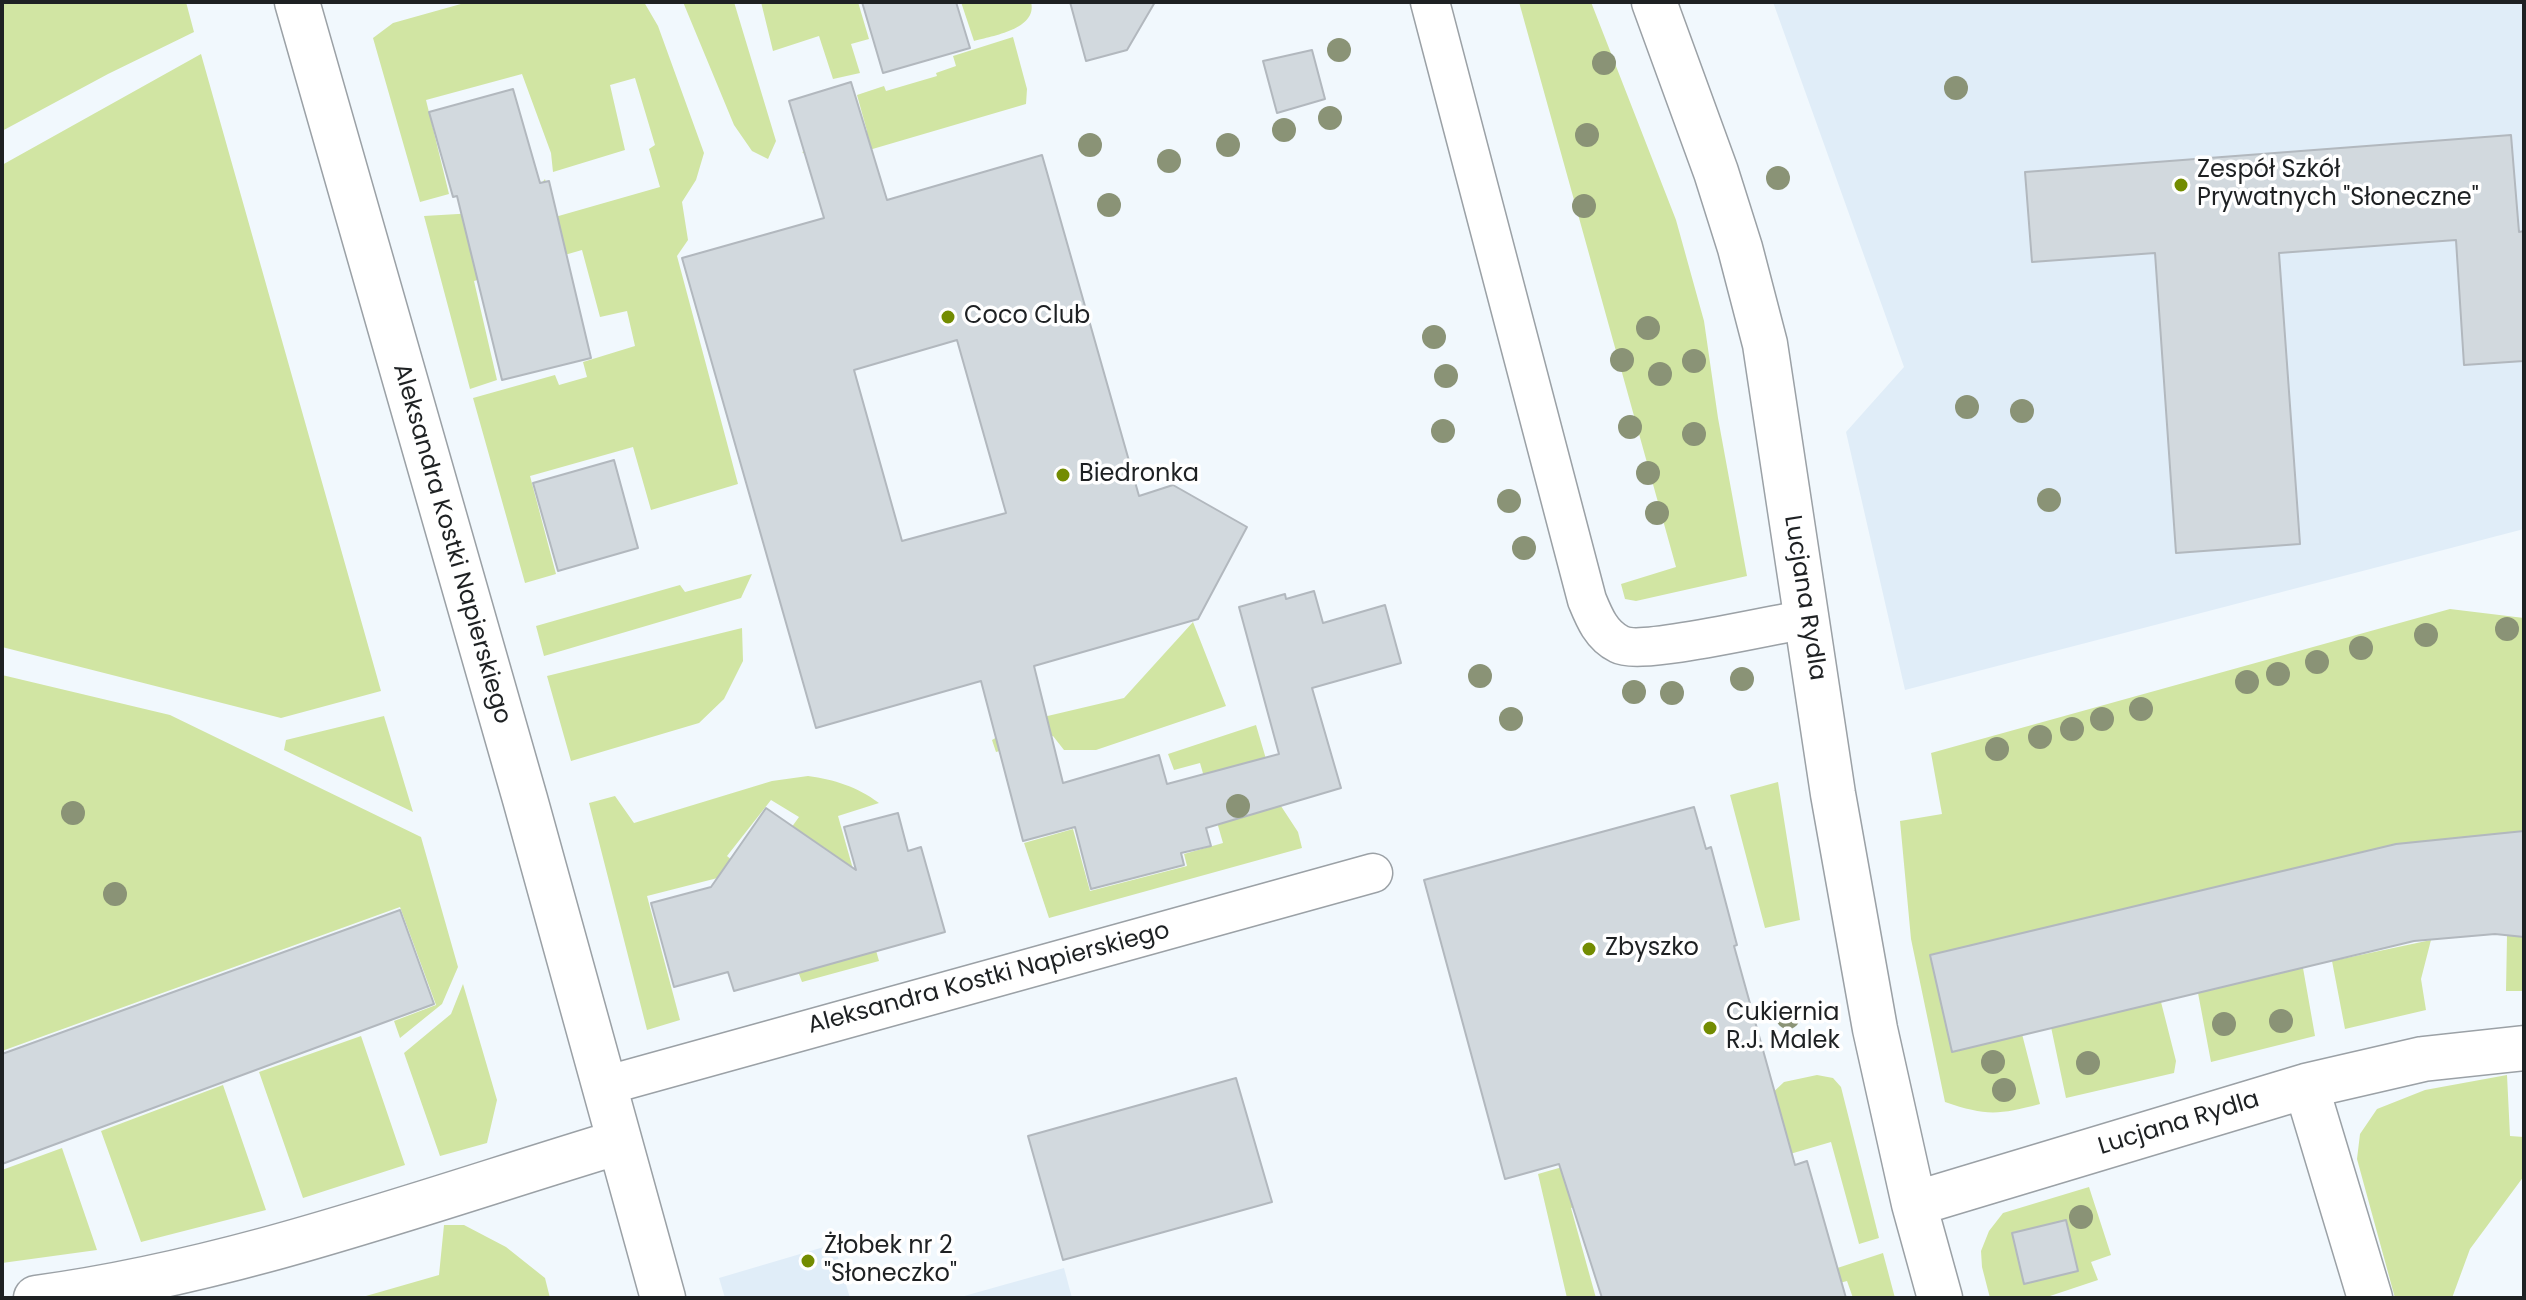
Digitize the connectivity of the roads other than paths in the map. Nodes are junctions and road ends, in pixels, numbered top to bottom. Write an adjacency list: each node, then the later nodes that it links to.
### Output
1 (297, 2): 7 (street, Aleksandra Kostki Napierskiego)
2 (1430, 2): 4 (lane)
3 (1654, 2): 4 (street, Lucjana Rydla)
4 (1808, 619): 10 (street, Lucjana Rydla)
5 (1373, 873): 7 (lane, Aleksandra Kostki Napierskiego)
6 (2524, 1048): 8 (street, Lucjana Rydla)
7 (604, 1086): 9 (street, Aleksandra Kostki Napierskiego)
8 (2306, 1086): 10 (street, Lucjana Rydla); 14 (street)
9 (619, 1142): 11 (street); 12 (street, Aleksandra Kostki Napierskiego)
10 (1914, 1204): 13 (street, Lucjana Rydla)
11 (36, 1298)
12 (663, 1298)
13 (1940, 1298)
14 (2370, 1298)

